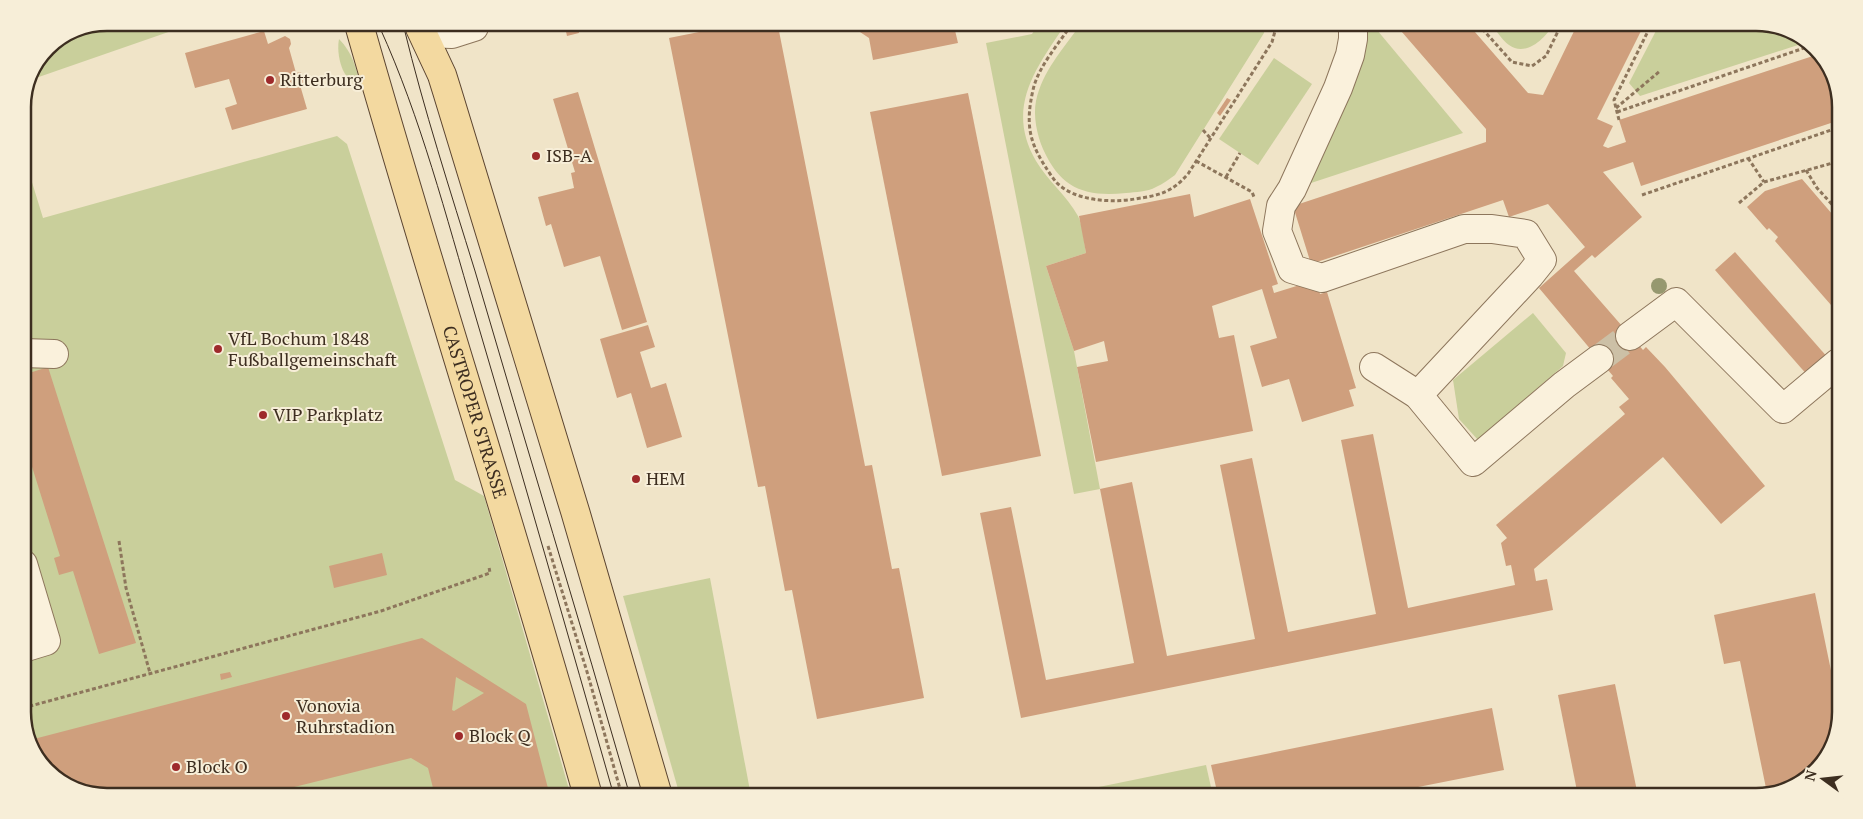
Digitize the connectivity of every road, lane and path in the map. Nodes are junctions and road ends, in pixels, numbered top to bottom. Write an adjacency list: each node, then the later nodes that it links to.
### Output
1 (361, 31): 45 (main road, CASTROPER STRASSE)
2 (418, 31): 47 (main road)
3 (426, 31): 4 (street)
4 (461, 31)
5 (1067, 31): 20 (path)
6 (1276, 31): 17 (path)
7 (1353, 31): 28 (street)
8 (1484, 31): 9 (path)
9 (1558, 31)
10 (1648, 31): 13 (path)
11 (1804, 48): 13 (path)
12 (1660, 71): 13 (path)
13 (1616, 110): 14 (path)
14 (1619, 120)
15 (1204, 130): 17 (path)
16 (1832, 130): 19 (path)
17 (1211, 138): 20 (path)
18 (1240, 153): 23 (path)
19 (1748, 158): 24 (path); 25 (path)
20 (1196, 161): 23 (path)
21 (1832, 163): 22 (path)
22 (1806, 170): 24 (path); 27 (path)
23 (1226, 178): 28 (path)
24 (1764, 182): 26 (path)
25 (1642, 195)
26 (1739, 204)
27 (1832, 204)
28 (1277, 231): 35 (street)
29 (1630, 336): 34 (street)
30 (31, 353): 31 (street)
31 (54, 354)
32 (1599, 359): 35 (street)
33 (1374, 367): 35 (street)
34 (1832, 367)
35 (1418, 394)
36 (119, 541): 43 (path)
37 (556, 543): 38 (path)
38 (548, 546): 39 (path); 46 (path)
39 (543, 547)
40 (490, 573): 43 (path)
41 (31, 591): 42 (street)
42 (31, 646)
43 (150, 673): 44 (path)
44 (31, 706)
45 (586, 788)
46 (620, 788)
47 (656, 788)

